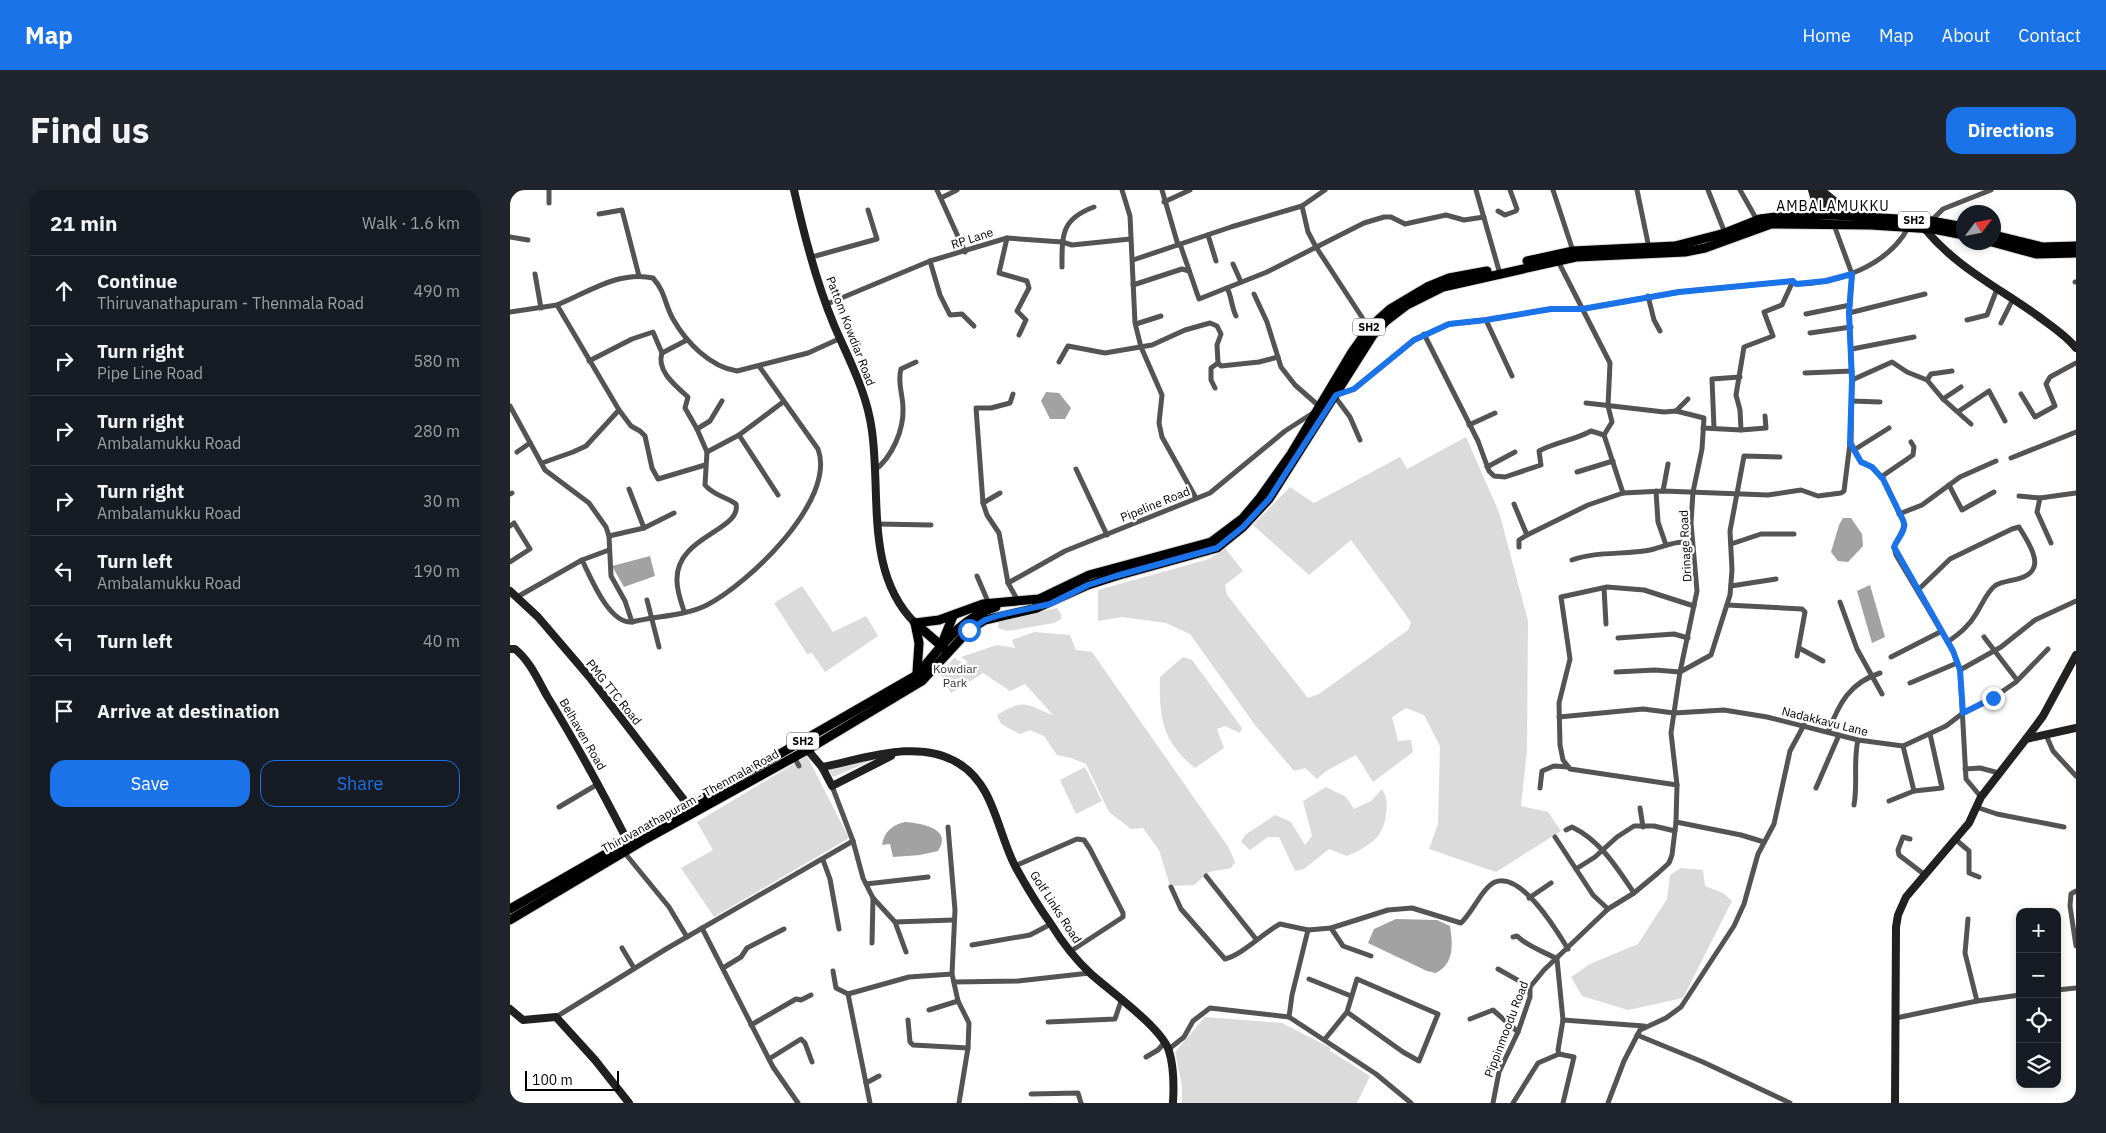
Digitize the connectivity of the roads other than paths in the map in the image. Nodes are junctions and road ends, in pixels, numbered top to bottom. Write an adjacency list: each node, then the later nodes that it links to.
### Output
1 (549, 190): 21 (street)
2 (794, 190): 53 (street, Pattom Kowdiar Road)
3 (937, 190): 19 (street)
4 (957, 190): 19 (street)
5 (1122, 190): 43 (street)
6 (1162, 190): 20 (street)
7 (1190, 190): 20 (street)
8 (1325, 190): 22 (street)
9 (1476, 190): 30 (street)
10 (1510, 190): 25 (street)
11 (1554, 190): 50 (street)
12 (1637, 190): 49 (street)
13 (1708, 190): 36 (street)
14 (1740, 190): 31 (street)
15 (1812, 190): 27 (street)
16 (1816, 190): 28 (street)
17 (1821, 190): 29 (street)
18 (1991, 190): 33 (street)
19 (941, 198): 51 (street)
20 (1164, 202): 45 (street)
21 (549, 203)
22 (1302, 206): 38 (street); 48 (street)
23 (1094, 207): 44 (street)
24 (868, 210): 53 (street)
25 (1498, 211)
26 (599, 214): 64 (street)
27 (1819, 215): 28 (main road, SH2); 31 (main road, SH2)
28 (1832, 215): 29 (main road, SH2); 32 (street)
29 (1863, 216): 33 (main road, SH2)
30 (1484, 217): 48 (street); 61 (street)
31 (1757, 220): 36 (main road, SH2)
32 (1834, 224): 35 (main road, Thiruvanathapuram - Thenmala Road); 54 (main road, Thiruvanathapuram - Thenmala Road); 63 (street)
33 (1928, 224): 34 (main road, SH2); 35 (main road, Thiruvanathapuram - Thenmala Road); 37 (main road, Thiruvanathapuram - Thenmala Road); 69 (street)
34 (1956, 226)
35 (1908, 228): 63 (street)
36 (1725, 233): 49 (main road, SH2)
37 (1956, 233)
38 (1208, 235): 45 (street); 57 (street)
39 (2001, 237): 47 (main road)
40 (510, 238): 42 (street)
41 (1007, 238): 44 (street, RP Lane); 51 (street, RP Lane); 94 (street)
42 (528, 240)
43 (1130, 240): 44 (street, RP Lane); 55 (street)
44 (1062, 242): 59 (street)
45 (1179, 244): 55 (street); 60 (street)
46 (2001, 244): 52 (main road)
47 (2076, 246)
48 (1316, 247): 66 (street); 90 (street)
49 (1649, 248): 50 (main road, SH2)
50 (1573, 251): 54 (main road, SH2)
51 (965, 252): 56 (street, RP Lane)
52 (2076, 253)
53 (812, 257): 74 (street, Pattom Kowdiar Road)
54 (1557, 257): 61 (main road, Thiruvanathapuram - Thenmala Road); 78 (street)
55 (1133, 260): 67 (street)
56 (930, 261): 74 (street, RP Lane); 88 (street)
57 (1216, 261)
58 (1233, 264): 66 (street)
59 (1062, 267)
60 (1189, 271): 67 (street); 68 (street)
61 (1500, 271): 90 (main road, Thiruvanathapuram - Thenmala Road)
62 (535, 274): 77 (street)
63 (1852, 274): 65 (street); 76 (street)
64 (639, 276): 75 (street); 97 (street)
65 (1793, 281): 72 (street); 113 (street)
66 (1241, 282): 68 (street)
67 (1133, 285): 87 (street)
68 (1227, 288): 83 (street)
69 (1997, 289): 73 (street); 85 (street)
70 (1254, 294): 102 (street)
71 (1925, 294): 80 (street)
72 (1648, 296): 78 (street); 91 (street)
73 (2013, 299): 86 (street); 99 (street)
74 (827, 304): 96 (street, Pattom Kowdiar Road)
75 (557, 305): 77 (street); 103 (street)
76 (1850, 305): 80 (street); 81 (street)
77 (541, 308): 79 (street)
78 (1582, 309): 84 (street); 129 (street)
79 (510, 312)
80 (1849, 313): 89 (street)
81 (1806, 314)
82 (1161, 316): 87 (street)
83 (1236, 316)
84 (1486, 320): 93 (street); 112 (street)
85 (1967, 320)
86 (2001, 323)
87 (1136, 324): 98 (street)
88 (974, 326)
89 (1851, 328): 92 (street); 100 (street)
90 (1371, 331): 119 (main road, Thiruvanathapuram - Thenmala Road)
91 (1660, 331)
92 (1810, 333)
93 (1424, 334): 119 (street); 138 (street)
94 (1019, 335)
95 (1914, 337): 100 (street)
96 (840, 338): 108 (street); 164 (street, Pattom Kowdiar Road)
97 (687, 340): 101 (street); 108 (street)
98 (1141, 347): 105 (street); 106 (street); 179 (street)
99 (2076, 348)
100 (1852, 350): 109 (street)
101 (662, 353): 103 (street); 142 (street)
102 (1278, 357): 106 (street); 133 (street)
103 (589, 361): 130 (street)
104 (916, 362): 164 (street)
105 (1059, 362)
106 (1218, 363): 117 (street)
107 (2076, 363): 120 (street)
108 (759, 366): 125 (street)
109 (1852, 370): 111 (street); 114 (street)
110 (1952, 370): 115 (street)
111 (1805, 373)
112 (1512, 376)
113 (1740, 377): 140 (street); 143 (street)
114 (1852, 380): 115 (street); 123 (street)
115 (1927, 380): 122 (street)
116 (1961, 387): 122 (street)
117 (1215, 388)
118 (1013, 394): 181 (street)
119 (1332, 394): 133 (main road, Thiruvanathapuram - Thenmala Road); 133 (main road, SH2); 147 (street)
120 (2021, 394)
121 (1688, 398): 131 (street)
122 (1943, 398): 132 (street)
123 (1852, 400): 126 (street); 150 (street)
124 (722, 401): 142 (street)
125 (784, 402): 145 (street); 217 (street)
126 (1880, 402)
127 (1586, 403): 129 (street)
128 (510, 406): 149 (street)
129 (1608, 406): 131 (street); 146 (street)
130 (619, 410): 159 (street); 161 (street)
131 (1676, 411): 139 (street, Drinage Road)
132 (1959, 411): 136 (street); 137 (street)
133 (1318, 413): 179 (street, Pipeline Road); 212 (main road, SH2); 231 (main road, Thiruvanathapuram - Thenmala Road)
134 (1495, 413): 138 (street)
135 (1765, 416): 143 (street)
136 (2005, 421)
137 (1971, 424)
138 (1470, 425): 162 (street)
139 (1704, 428): 140 (street); 171 (street, Drinage Road)
140 (1714, 428): 143 (street)
141 (1889, 428): 151 (street)
142 (697, 429): 153 (street)
143 (1741, 430)
144 (2076, 432): 156 (street)
145 (739, 435): 153 (street); 176 (street)
146 (1604, 435): 157 (street); 162 (street)
147 (1360, 440)
148 (1911, 442): 166 (street)
149 (530, 443): 152 (street); 159 (street)
150 (1850, 443): 151 (street); 177 (street)
151 (1854, 450): 166 (street)
152 (518, 452)
153 (706, 452): 161 (street)
154 (1515, 452): 162 (street)
155 (1780, 458): 177 (street)
156 (2011, 458)
157 (1613, 461): 165 (street); 174 (street)
158 (1996, 461): 167 (street)
159 (542, 463): 192 (street)
160 (1668, 464): 170 (street)
161 (705, 465): 217 (street)
162 (1487, 467)
163 (1076, 469): 190 (street)
164 (874, 470): 185 (street, Pattom Kowdiar Road)
165 (1577, 472)
166 (1881, 477): 184 (street)
167 (1950, 485): 172 (street); 184 (street)
168 (629, 488): 188 (street)
169 (1656, 491): 170 (street); 174 (street); 196 (street)
170 (1663, 491): 171 (street)
171 (1693, 492): 177 (street); 193 (street, Drinage Road)
172 (1994, 492)
173 (1000, 493): 181 (street)
174 (1623, 493): 191 (street)
175 (2076, 493): 180 (street)
176 (778, 495)
177 (1735, 495): 194 (street)
178 (2019, 496): 180 (street)
179 (1196, 498): 190 (street, Pipeline Road)
180 (2040, 498): 195 (street)
181 (983, 503): 204 (street)
182 (1514, 504): 191 (street)
183 (674, 513): 188 (street)
184 (1899, 514): 207 (street)
185 (878, 524): 186 (street); 221 (street, Pattom Kowdiar Road)
186 (931, 525)
187 (510, 526): 201 (street)
188 (644, 528): 192 (street)
189 (1794, 534): 194 (street)
190 (1108, 535): 204 (street, Pipeline Road)
191 (1527, 535): 197 (street)
192 (609, 536): 198 (street)
193 (1692, 543): 196 (street); 215 (street, Drinage Road)
194 (1731, 544): 205 (street)
195 (2051, 544)
196 (1666, 545): 200 (street)
197 (1519, 547)
198 (609, 550): 199 (street); 220 (street)
199 (582, 560): 209 (street); 220 (street)
200 (1572, 560)
201 (510, 562)
202 (977, 576): 214 (street)
203 (1776, 579): 205 (street)
204 (1008, 583): 212 (street)
205 (1731, 586): 216 (street)
206 (1604, 588): 215 (street); 222 (street); 250 (street)
207 (1918, 590): 223 (street); 227 (street)
208 (510, 591): 209 (street, PMG TTC Road)
209 (517, 597): 282 (street, PMG TTC Road)
210 (647, 600): 219 (street)
211 (2076, 600): 233 (street)
212 (1018, 601): 214 (main road); 231 (main road, SH2)
213 (1840, 602): 244 (street)
214 (989, 604): 218 (main road)
215 (1694, 606): 226 (street, Drinage Road)
216 (1727, 606): 229 (street); 241 (street)
217 (684, 611): 219 (street)
218 (953, 616): 221 (main road); 231 (main road, SH2)
219 (652, 617): 220 (street); 228 (street)
220 (632, 622)
221 (915, 623): 231 (main road); 243 (main road)
222 (1606, 624)
223 (1942, 631): 227 (street); 236 (street)
224 (1984, 637): 233 (street)
225 (1618, 638): 226 (street)
226 (1688, 638): 241 (street, Drinage Road)
227 (1949, 641): 238 (street)
228 (659, 647)
229 (1799, 648): 235 (street); 237 (street)
230 (510, 649): 270 (street, Belhaven Road)
231 (945, 649): 243 (main road, SH2); 261 (main road, Thiruvanathapuram - Thenmala Road)
232 (2048, 649): 245 (street)
233 (1994, 650): 239 (street); 245 (street)
234 (2076, 655): 257 (street)
235 (1797, 656)
236 (1891, 657)
237 (1823, 661)
238 (1957, 663): 239 (street); 246 (street)
239 (1960, 670): 249 (street)
240 (1616, 672): 241 (street)
241 (1680, 672): 248 (street, Drinage Road)
242 (1880, 673): 244 (street)
243 (917, 674): 259 (main road, SH2)
244 (1872, 675): 247 (street); 253 (street)
245 (2018, 680): 249 (street)
246 (1910, 683)
247 (1882, 694)
248 (1674, 713): 250 (street, Nadakkavu Lane); 251 (street, Nadakkavu Lane); 271 (street, Pippinmoodu Road)
249 (1963, 713): 254 (street); 267 (street)
250 (1559, 717): 266 (street)
251 (1804, 725): 253 (street, Nadakkavu Lane); 294 (street)
252 (2076, 728): 256 (street)
253 (1828, 732): 255 (street, Nadakkavu Lane)
254 (1930, 734): 260 (street); 275 (street)
255 (1839, 736): 258 (street, Nadakkavu Lane); 274 (street)
256 (2046, 736): 257 (street); 269 (street)
257 (2026, 739): 268 (street)
258 (1858, 740): 260 (street, Nadakkavu Lane); 278 (street)
259 (801, 742): 261 (street); 282 (main road, SH2)
260 (1903, 746): 275 (street)
261 (807, 750): 263 (main road, Thiruvanathapuram - Thenmala Road); 265 (street)
262 (899, 752): 265 (street, Golf Links Road); 272 (street); 298 (street, Golf Links Road)
263 (794, 757): 264 (street); 282 (main road, Thiruvanathapuram - Thenmala Road)
264 (799, 766)
265 (822, 767): 272 (street)
266 (1569, 768): 271 (street); 273 (street)
267 (1965, 768): 268 (street); 276 (street)
268 (1999, 773): 276 (street)
269 (2076, 776)
270 (598, 784): 279 (street); 291 (street, Belhaven Road)
271 (1677, 785): 283 (street, Pippinmoodu Road)
272 (832, 786): 293 (street)
273 (1540, 788)
274 (1816, 788)
275 (1914, 791): 277 (street)
276 (1981, 797): 280 (street)
277 (1889, 801)
278 (1854, 805)
279 (559, 807)
280 (1976, 807): 286 (street); 292 (street)
281 (1640, 808): 285 (street)
282 (691, 809): 291 (main road, SH2); 296 (main road, Thiruvanathapuram - Thenmala Road)
283 (1676, 822): 288 (street, Pippinmoodu Road); 294 (street)
284 (948, 827): 315 (street)
285 (1643, 827): 288 (street); 295 (street)
286 (2064, 827)
287 (1566, 830): 295 (street)
288 (1675, 831): 308 (street, Pippinmoodu Road)
289 (1554, 837): 299 (street)
290 (1910, 839): 300 (street)
291 (627, 840): 311 (main road, SH2)
292 (1955, 840): 300 (street); 303 (street)
293 (853, 841): 297 (street); 305 (street)
294 (1764, 842): 365 (street)
295 (1604, 850): 299 (street); 308 (street)
296 (624, 852): 314 (main road, Thiruvanathapuram - Thenmala Road); 324 (street)
297 (823, 860): 318 (street); 321 (street)
298 (1015, 866): 317 (street, Golf Links Road); 332 (street)
299 (1576, 869): 312 (street)
300 (1925, 875): 359 (street)
301 (1206, 876): 326 (street)
302 (928, 877): 305 (street)
303 (1978, 877)
304 (1551, 883): 310 (street)
305 (866, 884): 309 (street)
306 (1170, 887): 326 (street)
307 (2076, 891): 323 (street)
308 (1634, 894): 312 (street, Pippinmoodu Road)
309 (873, 898): 316 (street); 327 (street)
310 (1529, 898): 320 (street); 331 (street)
311 (510, 909)
312 (1608, 909): 331 (street, Pippinmoodu Road)
313 (1968, 919): 353 (street)
314 (510, 920)
315 (953, 920): 316 (street); 341 (street)
316 (895, 922): 333 (street)
317 (1051, 924): 328 (street); 332 (street, Golf Links Road)
318 (702, 928): 324 (street); 337 (street)
319 (784, 928): 337 (street)
320 (1331, 928): 322 (street); 334 (street)
321 (839, 930)
322 (1308, 930): 326 (street); 358 (street)
323 (2075, 935): 329 (street)
324 (687, 937): 336 (street)
325 (1512, 937): 335 (street)
326 (1256, 939)
327 (872, 942)
328 (972, 945)
329 (2076, 946)
330 (622, 948): 336 (street)
331 (1568, 949): 335 (street, Pippinmoodu Road)
332 (1071, 951): 340 (street, Golf Links Road)
333 (906, 952)
334 (1371, 956)
335 (1557, 959): 344 (street, Pippinmoodu Road); 362 (street)
336 (634, 968): 357 (street)
337 (722, 968): 364 (street)
338 (1498, 969): 344 (street)
339 (833, 971): 347 (street)
340 (1090, 972): 343 (street); 351 (street, Golf Links Road)
341 (952, 974): 343 (street); 347 (street)
342 (1309, 979): 349 (street)
343 (954, 982): 352 (street)
344 (1530, 988): 366 (street, Pippinmoodu Road)
345 (2076, 988): 346 (street)
346 (2061, 990)
347 (848, 994): 376 (street)
348 (811, 995): 364 (street)
349 (1351, 996): 356 (street); 356 (street)
350 (2016, 996): 353 (street)
351 (1122, 998): 363 (street); 369 (street, Golf Links Road)
352 (958, 1001): 355 (street); 370 (street)
353 (1977, 1001): 359 (street)
354 (510, 1009): 357 (street)
355 (929, 1010)
356 (1347, 1012): 368 (street)
357 (556, 1017): 378 (street)
358 (1289, 1017): 368 (street); 369 (street)
359 (1896, 1018): 390 (street)
360 (1470, 1019): 366 (street)
361 (908, 1020): 370 (street)
362 (1563, 1020): 365 (street); 371 (street)
363 (1048, 1022)
364 (751, 1025): 373 (street)
365 (1645, 1026): 367 (street)
366 (1518, 1032): 385 (street, Pippinmoodu Road)
367 (1637, 1036): 388 (street); 389 (street)
368 (1325, 1039): 384 (street)
369 (1166, 1046): 372 (street); 383 (street)
370 (968, 1048): 381 (street)
371 (1559, 1054): 386 (street); 387 (street)
372 (1146, 1057)
373 (769, 1059): 374 (street); 379 (street)
374 (812, 1062)
375 (878, 1076): 376 (street)
376 (866, 1083): 380 (street)
377 (1031, 1094): 382 (street)
378 (629, 1103)
379 (798, 1103)
380 (870, 1103)
381 (959, 1103)
382 (1081, 1103)
383 (1173, 1103)
384 (1411, 1103)
385 (1493, 1103)
386 (1513, 1103)
387 (1564, 1103)
388 (1608, 1103)
389 (1790, 1103)
390 (1895, 1103)

